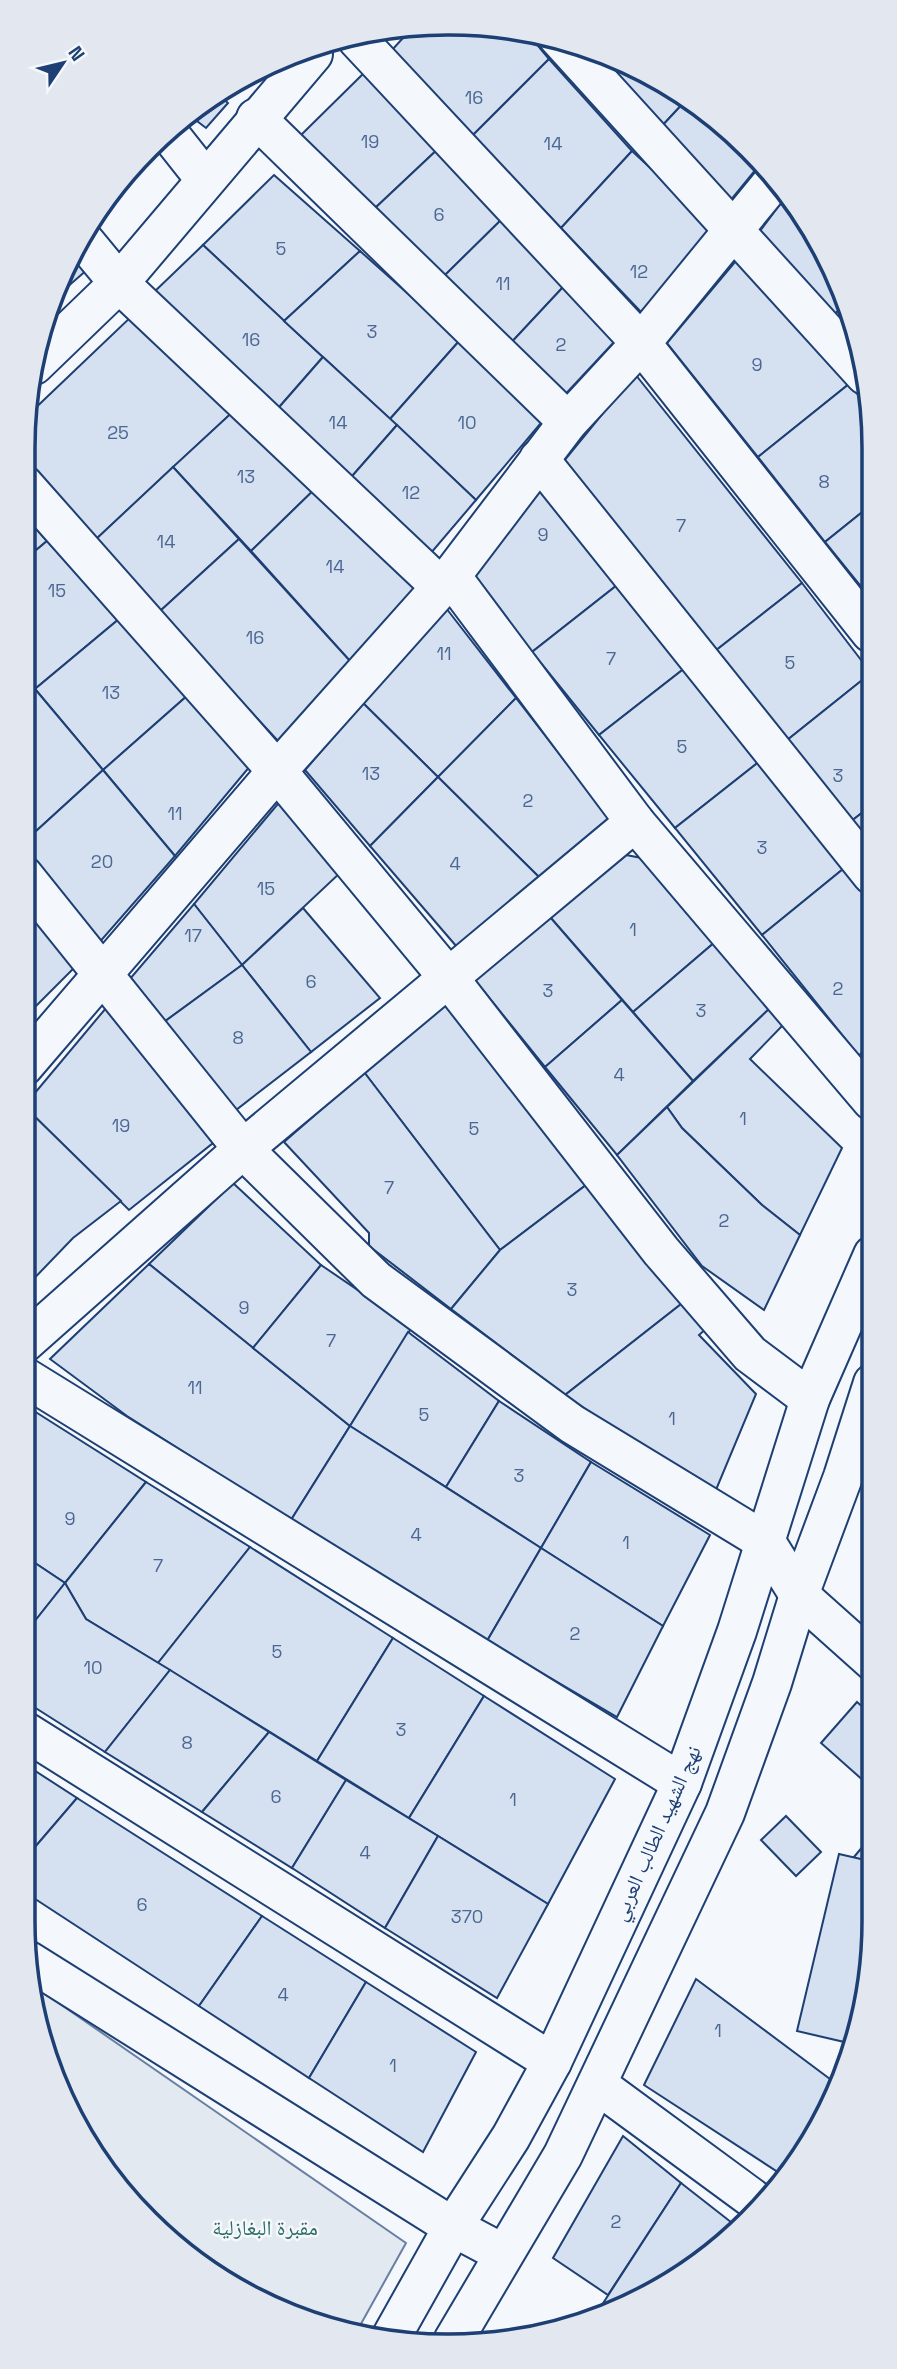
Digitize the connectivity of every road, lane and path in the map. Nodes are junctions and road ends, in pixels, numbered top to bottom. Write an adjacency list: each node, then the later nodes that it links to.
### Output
1 (363, 44): 11 (street)
2 (575, 55): 8 (street)
3 (308, 60): 4 (street)
4 (256, 118): 6 (street); 14 (street)
5 (174, 140): 6 (street)
6 (205, 179): 10 (street)
7 (768, 187): 8 (street)
8 (733, 227): 11 (street); 13 (street)
9 (88, 246): 10 (street)
10 (119, 283): 12 (street); 17 (street)
11 (641, 343): 14 (street); 18 (street)
12 (46, 353)
13 (852, 360)
14 (568, 422): 15 (street)
15 (539, 459): 17 (street); 21 (street)
16 (35, 498): 19 (street)
17 (446, 581): 19 (street); 20 (street)
18 (862, 622)
19 (277, 771): 23 (street); 24 (street)
20 (635, 822): 24 (street); 26 (street)
21 (862, 863)
22 (35, 890): 23 (street)
23 (104, 975): 25 (street); 27 (street)
24 (447, 976): 27 (street); 31 (street)
25 (35, 1053)
26 (862, 1089)
27 (243, 1149): 29 (street); 33 (street)
28 (862, 1280): 31 (street, نهج الشهيد الطالب العربي)
29 (35, 1333)
30 (35, 1383): 37 (street)
31 (810, 1399): 33 (street, نهج الشهيد الطالب العربي)
32 (862, 1417): 34 (street)
33 (766, 1542): 34 (street); 37 (street, نهج الشهيد الطالب العربي)
34 (799, 1595): 35 (street); 40 (street)
35 (862, 1651)
36 (35, 1738): 39 (street)
37 (682, 1783): 39 (street, نهج الشهيد الطالب العربي)
38 (38, 1967): 42 (street)
39 (552, 2062): 42 (street, نهج الشهيد الطالب العربي)
40 (598, 2085): 41 (street); 43 (street)
41 (753, 2199)
42 (453, 2227): 43 (street); 44 (street, نهج الشهيد الطالب العربي)
43 (502, 2253): 45 (street)
44 (395, 2330)
45 (457, 2334)

